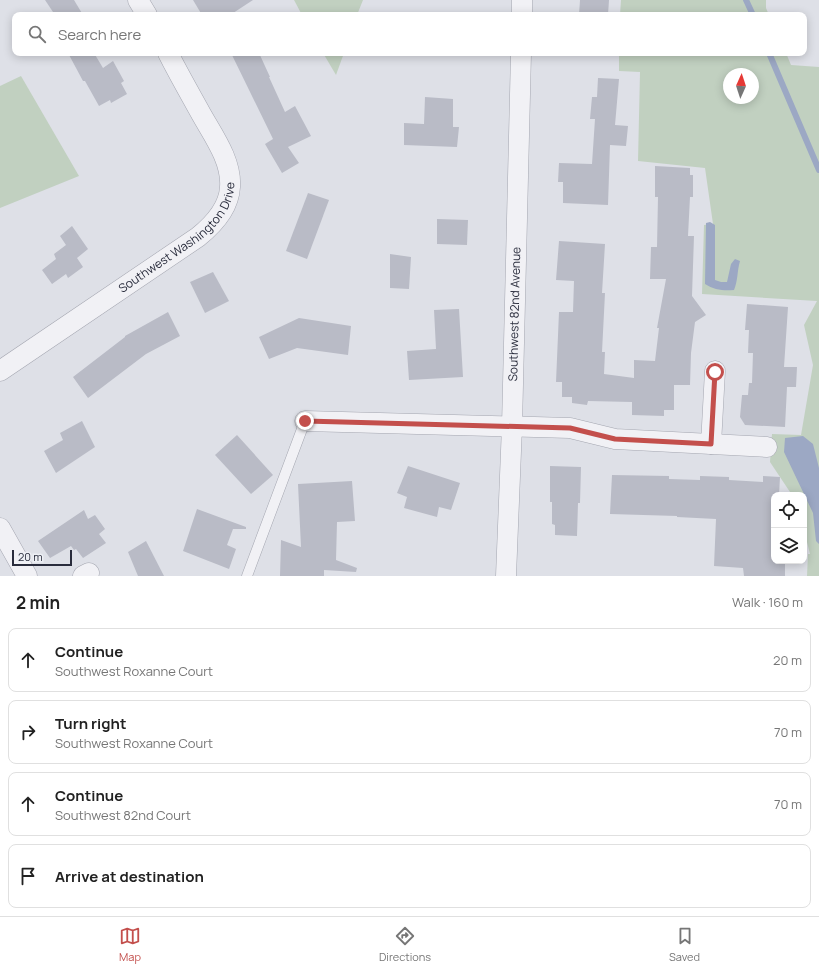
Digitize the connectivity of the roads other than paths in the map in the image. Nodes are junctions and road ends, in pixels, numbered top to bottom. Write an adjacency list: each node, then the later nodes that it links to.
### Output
1 (138, 0): 3 (street)
2 (522, 0): 4 (street)
3 (145, 12)
4 (522, 12)
5 (170, 56): 7 (street, Southwest Washington Drive)
6 (521, 56): 10 (street, Southwest 82nd Avenue)
7 (0, 370)
8 (715, 370): 11 (street)
9 (305, 421): 10 (street); 15 (lane)
10 (512, 426): 11 (street); 16 (street, Southwest 82nd Avenue)
11 (711, 444): 12 (street)
12 (767, 447)
13 (0, 528): 14 (street)
14 (27, 576)
15 (247, 576)
16 (506, 576)

